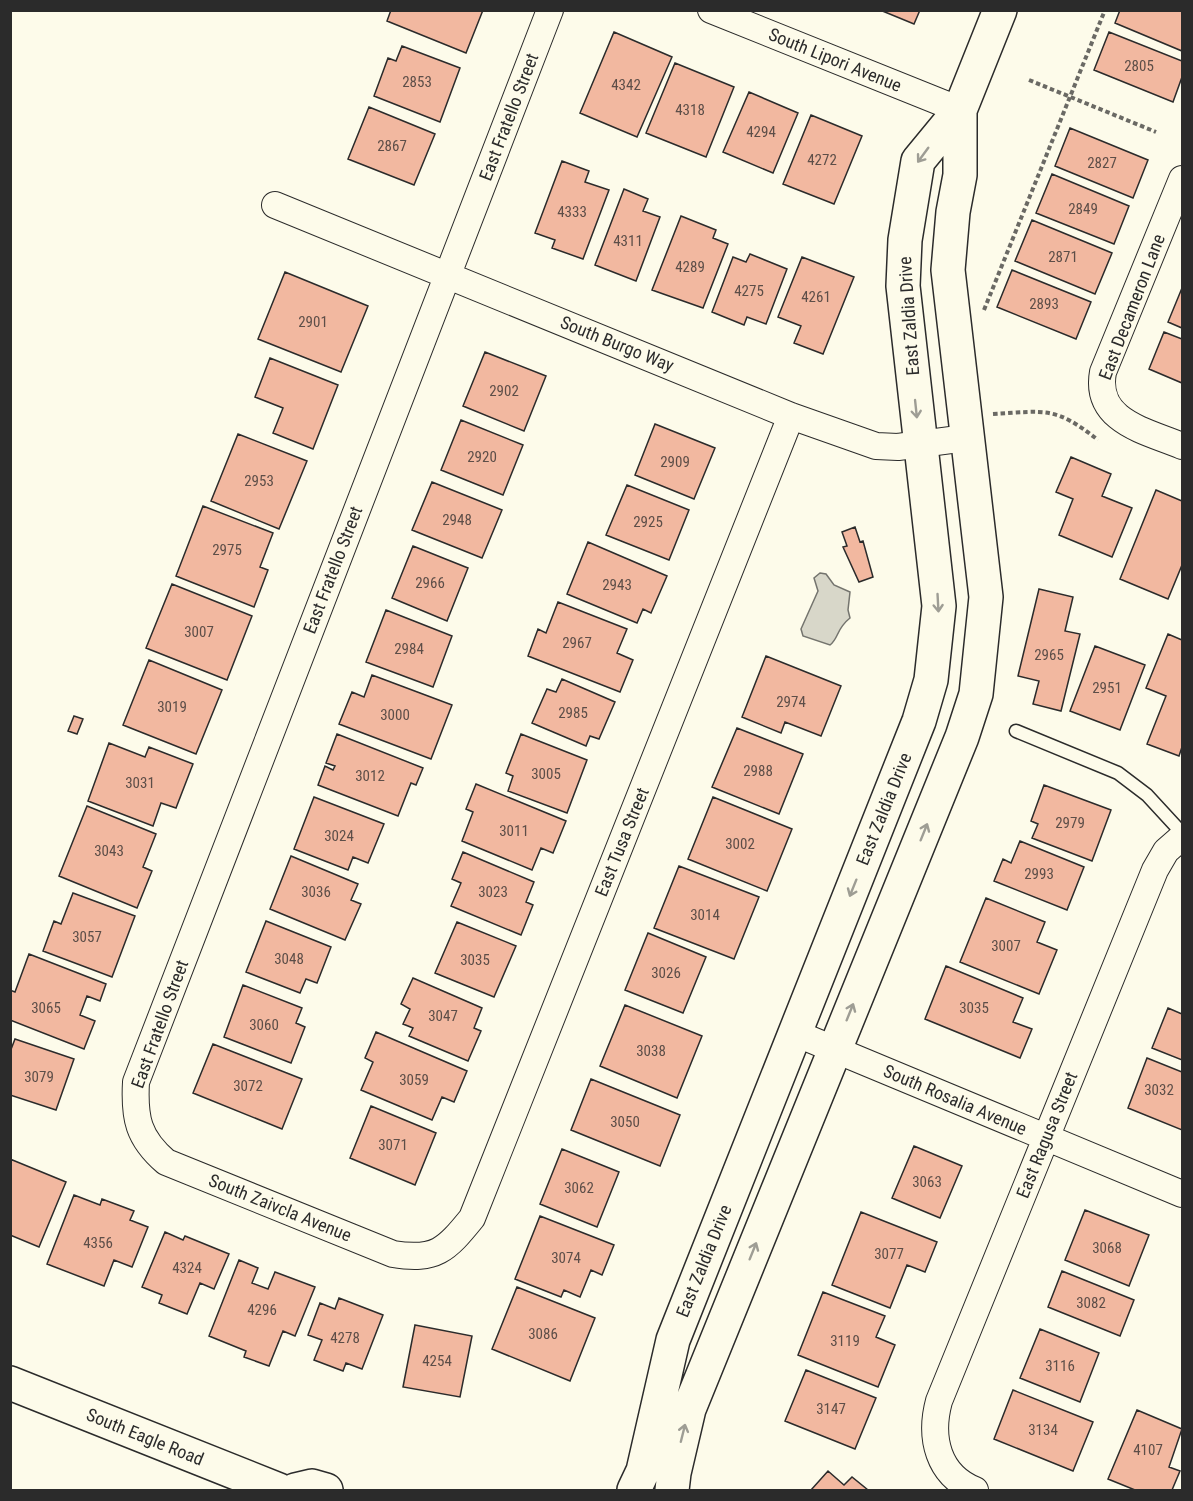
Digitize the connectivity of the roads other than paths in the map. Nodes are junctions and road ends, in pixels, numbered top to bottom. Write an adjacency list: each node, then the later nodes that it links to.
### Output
1 (550, 10): 7 (street, East Fratello Street)
2 (711, 10): 4 (street, South Lipori Avenue)
3 (1000, 10): 4 (street, East Zaldia Drive)
4 (960, 110): 9 (street, East Zaldia Drive); 10 (street, East Zaldia Drive, one-way to 10)
5 (1182, 179): 11 (street, East Decameron Lane)
6 (275, 205): 7 (street, South Burgo Way)
7 (447, 274): 8 (street, South Burgo Way); 16 (street, East Fratello Street)
8 (791, 416): 10 (street, South Burgo Way); 19 (street, East Tusa Street)
9 (975, 426): 10 (street, South Burgo Way); 15 (street, East Zaldia Drive, one-way to 9)
10 (920, 445): 14 (street, East Zaldia Drive, one-way to 14)
11 (1182, 446)
12 (1016, 731): 13 (lane)
13 (1182, 835): 17 (street, East Ragusa Street)
14 (795, 1033): 15 (street, South Rosalia Avenue); 24 (street, East Zaldia Drive)
15 (835, 1049): 17 (street, South Rosalia Avenue); 25 (street, East Zaldia Drive, one-way to 15)
16 (141, 1132): 19 (street, South Zaivcla Avenue)
17 (1046, 1138): 18 (street, South Rosalia Avenue); 26 (street, East Ragusa Street)
18 (1182, 1194)
19 (434, 1255)
20 (10, 1383): 21 (street, South Eagle Road)
21 (279, 1491)
22 (295, 1491): 23 (street)
23 (326, 1491)
24 (634, 1491)
25 (672, 1491)
26 (975, 1491)

